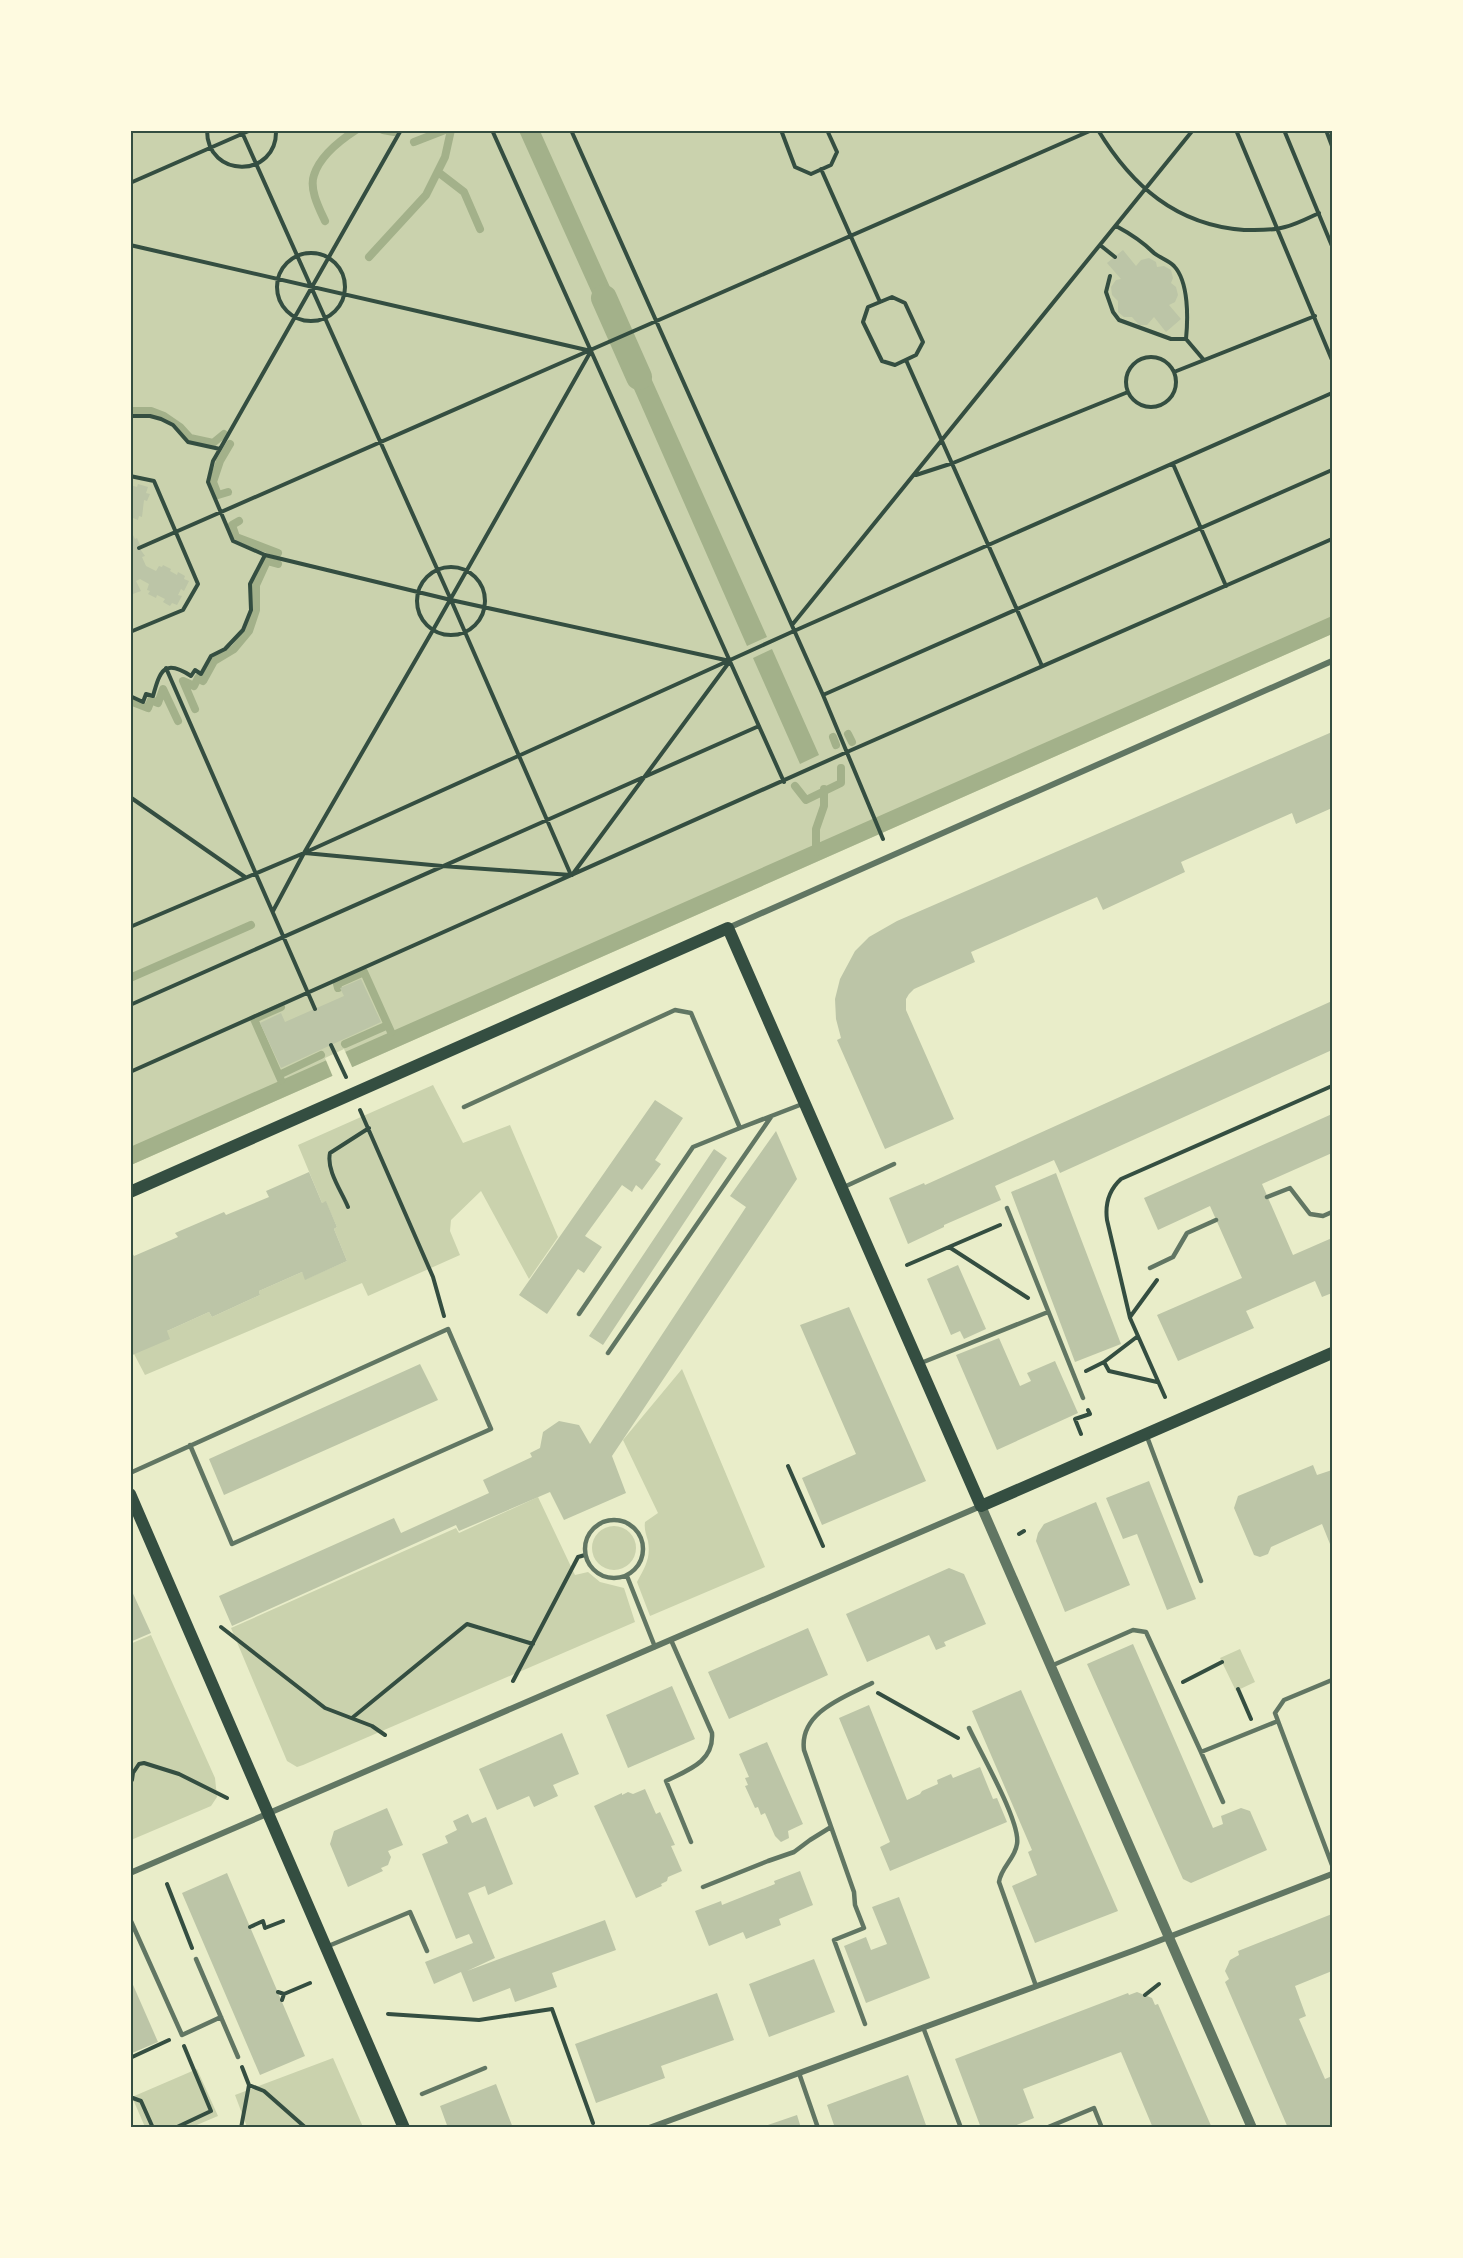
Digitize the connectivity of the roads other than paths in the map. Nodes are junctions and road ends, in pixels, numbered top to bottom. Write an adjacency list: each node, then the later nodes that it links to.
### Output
1 (1332, 661): 2 (street)
2 (728, 928): 3 (main road); 9 (main road)
3 (805, 1103): 5 (lane); 8 (main road)
4 (464, 1107): 6 (lane)
5 (771, 1117): 6 (lane); 17 (lane)
6 (740, 1128): 16 (lane)
7 (894, 1164): 8 (lane)
8 (842, 1188): 19 (main road)
9 (130, 1192)
10 (1268, 1197): 12 (lane)
11 (1007, 1208): 15 (lane)
12 (1332, 1212)
13 (1216, 1220): 14 (lane)
14 (1150, 1268)
15 (1048, 1312): 19 (lane); 20 (lane)
16 (579, 1314)
17 (608, 1353)
18 (1332, 1353): 21 (main road)
19 (919, 1364): 25 (main road)
20 (1083, 1398)
21 (1146, 1434): 25 (main road); 27 (lane)
22 (190, 1445): 22 (lane); 23 (lane)
23 (130, 1473)
24 (130, 1494): 37 (main road)
25 (981, 1506): 28 (street); 30 (street)
26 (627, 1576): 26 (lane); 29 (lane)
27 (1201, 1581)
28 (671, 1640): 29 (street); 39 (lane)
29 (655, 1647): 37 (street)
30 (1051, 1666): 35 (lane); 45 (street)
31 (1332, 1680): 33 (lane)
32 (872, 1683): 38 (lane)
33 (1278, 1720): 35 (lane); 40 (lane)
34 (969, 1728): 49 (lane)
35 (1201, 1752): 36 (lane)
36 (1223, 1802)
37 (269, 1815): 41 (street); 46 (main road)
38 (831, 1827): 43 (lane); 51 (lane)
39 (691, 1842)
40 (1332, 1864)
41 (130, 1873)
42 (1332, 1874): 45 (street)
43 (704, 1887)
44 (130, 1919): 50 (lane)
45 (1169, 1937): 49 (street); 63 (street)
46 (326, 1947): 47 (lane); 57 (main road)
47 (427, 1951)
48 (196, 1959): 50 (lane)
49 (1036, 1986): 52 (street)
50 (221, 2017): 53 (lane)
51 (865, 2024)
52 (923, 2028): 55 (street); 60 (lane)
53 (238, 2057)
54 (485, 2068): 56 (lane)
55 (799, 2073): 58 (street); 59 (lane)
56 (422, 2094)
57 (404, 2127)
58 (649, 2127)
59 (818, 2127)
60 (961, 2127)
61 (1046, 2127): 62 (lane)
62 (1102, 2127)
63 (1252, 2127)

